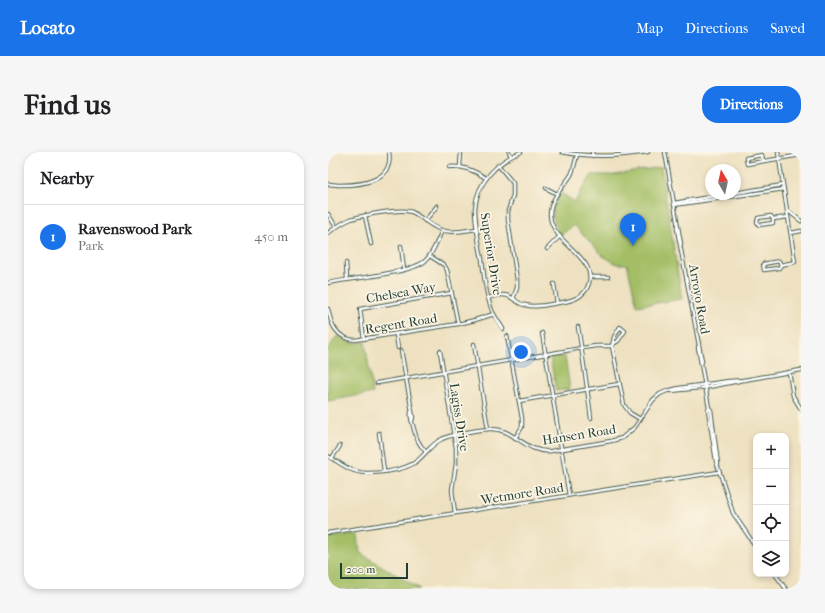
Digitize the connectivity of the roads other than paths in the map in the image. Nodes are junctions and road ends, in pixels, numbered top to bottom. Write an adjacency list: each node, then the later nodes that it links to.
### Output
1 (389, 152): 21 (street)
2 (461, 152): 18 (street)
3 (509, 152): 13 (street)
4 (521, 152): 13 (street, Superior Drive)
5 (562, 152): 11 (street)
6 (592, 152): 14 (street)
7 (648, 152): 10 (street)
8 (665, 152): 27 (street, Arroyo Road)
9 (778, 152): 15 (street)
10 (639, 153): 14 (street)
11 (577, 155): 14 (street); 25 (street)
12 (801, 155): 15 (street)
13 (511, 156): 17 (street, Superior Drive)
14 (593, 156)
15 (779, 158): 16 (street); 22 (street)
16 (763, 161): 16 (street)
17 (498, 165): 20 (street, Superior Drive); 57 (street)
18 (460, 166): 19 (street); 20 (street)
19 (449, 167)
20 (486, 178): 37 (street, Superior Drive)
21 (328, 184)
22 (783, 187): 24 (street); 27 (street); 29 (street)
23 (546, 188): 25 (street)
24 (741, 192)
25 (557, 194): 42 (street)
26 (705, 198): 27 (street)
27 (674, 204): 84 (street, Arroyo Road)
28 (437, 206): 34 (street)
29 (787, 210): 32 (street); 35 (street)
30 (328, 214): 36 (street)
31 (366, 216): 34 (street); 36 (street); 43 (street)
32 (788, 216): 33 (street); 40 (street)
33 (773, 219): 33 (street)
34 (425, 221): 38 (street)
35 (801, 221)
36 (336, 227): 41 (street)
37 (476, 229): 38 (street); 56 (street, Superior Drive)
38 (442, 231): 46 (street)
39 (801, 231): 40 (street)
40 (790, 233): 48 (street)
41 (328, 234)
42 (560, 236): 45 (street); 50 (street)
43 (372, 244)
44 (401, 246): 49 (street)
45 (547, 249)
46 (430, 256): 49 (street); 55 (street)
47 (346, 263): 52 (street)
48 (781, 265): 48 (street)
49 (404, 270): 52 (street)
50 (590, 278): 51 (street); 58 (street)
51 (608, 278)
52 (347, 279): 53 (street)
53 (328, 282)
54 (554, 284): 58 (street)
55 (452, 293): 62 (street); 68 (street, Chelsea Way)
56 (488, 298): 57 (street); 60 (street, Superior Drive)
57 (513, 299): 58 (street)
58 (557, 304)
59 (328, 308): 61 (street, Regent Road)
60 (494, 314): 62 (street, Regent Road); 64 (street, Superior Drive)
61 (329, 321): 68 (street, Regent Road)
62 (458, 324): 66 (street, Regent Road)
63 (578, 327): 72 (street)
64 (503, 329)
65 (542, 333): 75 (street)
66 (396, 334): 68 (street, Regent Road); 71 (street)
67 (507, 336): 76 (street)
68 (364, 339)
69 (474, 344): 77 (street)
70 (612, 345): 70 (street); 72 (street); 83 (street)
71 (398, 348)
72 (582, 348): 75 (street); 85 (street)
73 (401, 350): 81 (street)
74 (440, 352): 79 (street, Lagiss Drive)
75 (546, 354): 76 (street); 86 (street)
76 (511, 360): 77 (street); 87 (street)
77 (478, 366): 79 (street); 91 (street)
78 (801, 370): 80 (street, Hansen Road)
79 (443, 372): 81 (street); 93 (street, Lagiss Drive)
80 (789, 372): 84 (street, Hansen Road); 88 (street)
81 (406, 378): 82 (street); 97 (street)
82 (377, 383)
83 (619, 384): 85 (street); 90 (street)
84 (705, 386): 90 (street, Hansen Road); 100 (street, Arroyo Road)
85 (587, 389): 86 (street); 89 (street)
86 (553, 395): 87 (street); 96 (street)
87 (519, 401): 94 (street)
88 (801, 409)
89 (591, 418)
90 (640, 419): 96 (street, Hansen Road)
91 (488, 429): 93 (street, Hansen Road); 94 (street, Hansen Road)
92 (379, 433): 101 (street)
93 (454, 435): 97 (street, Hansen Road); 103 (street, Lagiss Drive)
94 (515, 438): 96 (street, Hansen Road)
95 (340, 446): 99 (street)
96 (562, 449): 102 (street)
97 (426, 452): 101 (street, Hansen Road)
98 (328, 456): 99 (street, Hansen Road)
99 (332, 458): 101 (street, Hansen Road)
100 (718, 470): 102 (street, Wetmore Road); 105 (street, Arroyo Road)
101 (384, 471)
102 (569, 495): 103 (street, Wetmore Road)
103 (455, 513): 104 (street, Wetmore Road)
104 (328, 533)
105 (753, 543)
106 (777, 577): 107 (street)
107 (786, 589)

